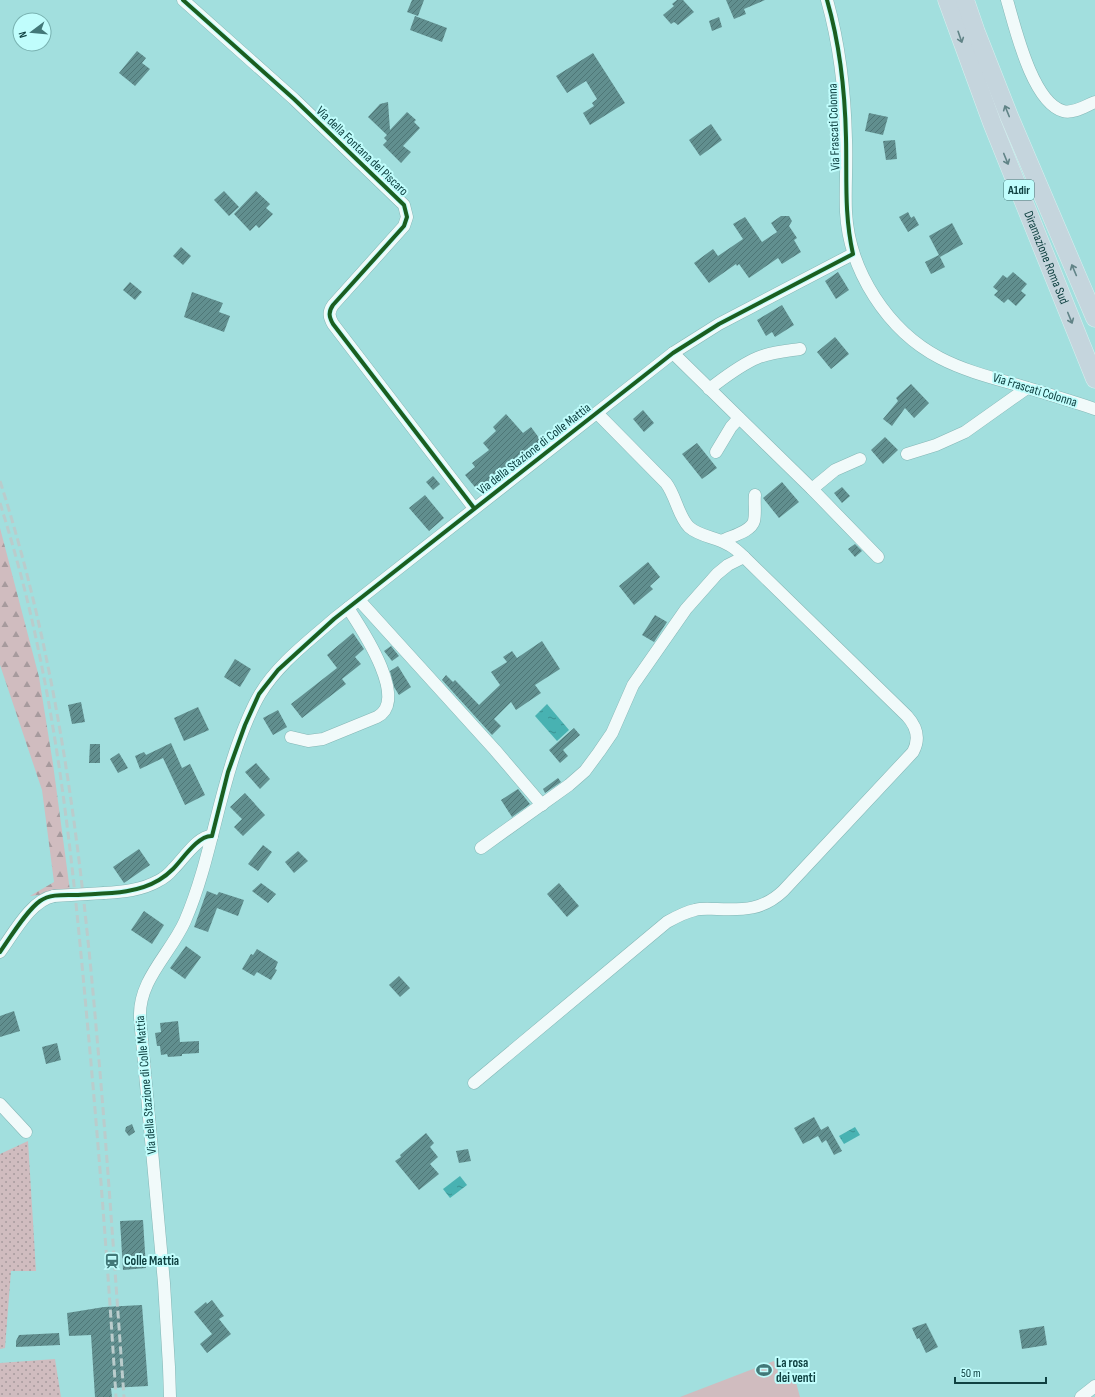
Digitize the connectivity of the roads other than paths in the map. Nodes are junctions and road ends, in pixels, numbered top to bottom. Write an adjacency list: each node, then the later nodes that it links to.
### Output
1 (183, 0): 22 (street, Via della Fontana del Piscaro)
2 (827, 0): 7 (street, Via Frascati Colonna)
3 (947, 0): 11 (highway, Diramazione Roma Sud / A1dir, one-way to 11)
4 (965, 0): 8 (highway, Diramazione Roma Sud / A1dir, one-way to 4)
5 (1007, 0): 6 (street)
6 (1095, 102)
7 (853, 254): 10 (street, Via della Stazione di Colle Mattia); 12 (street, Via Frascati Colonna)
8 (1095, 318)
9 (800, 349): 13 (street)
10 (673, 353): 13 (street); 15 (street, Via della Stazione di Colle Mattia)
11 (1095, 379)
12 (1027, 388): 14 (street, Via Frascati Colonna); 18 (street)
13 (709, 389): 16 (street)
14 (1095, 408)
15 (597, 413): 22 (street, Via della Stazione di Colle Mattia); 23 (street)
16 (739, 418): 17 (street); 20 (street)
17 (716, 452)
18 (907, 454)
19 (860, 459): 20 (street)
20 (812, 489): 25 (street)
21 (755, 494): 23 (street)
22 (474, 508): 26 (street, Via della Stazione di Colle Mattia)
23 (722, 541): 24 (street)
24 (744, 557): 29 (street); 33 (street)
25 (878, 557)
26 (359, 600): 27 (street, Via della Stazione di Colle Mattia); 29 (street)
27 (348, 608): 28 (street); 30 (street, Via della Stazione di Colle Mattia)
28 (291, 737)
29 (542, 805): 31 (street)
30 (212, 836): 32 (street, bridge); 37 (street, Via della Stazione di Colle Mattia)
31 (481, 848)
32 (0, 952)
33 (474, 1084)
34 (0, 1104): 35 (street)
35 (26, 1132)
36 (1095, 1386): 38 (street)
37 (170, 1397)
38 (1081, 1397)

